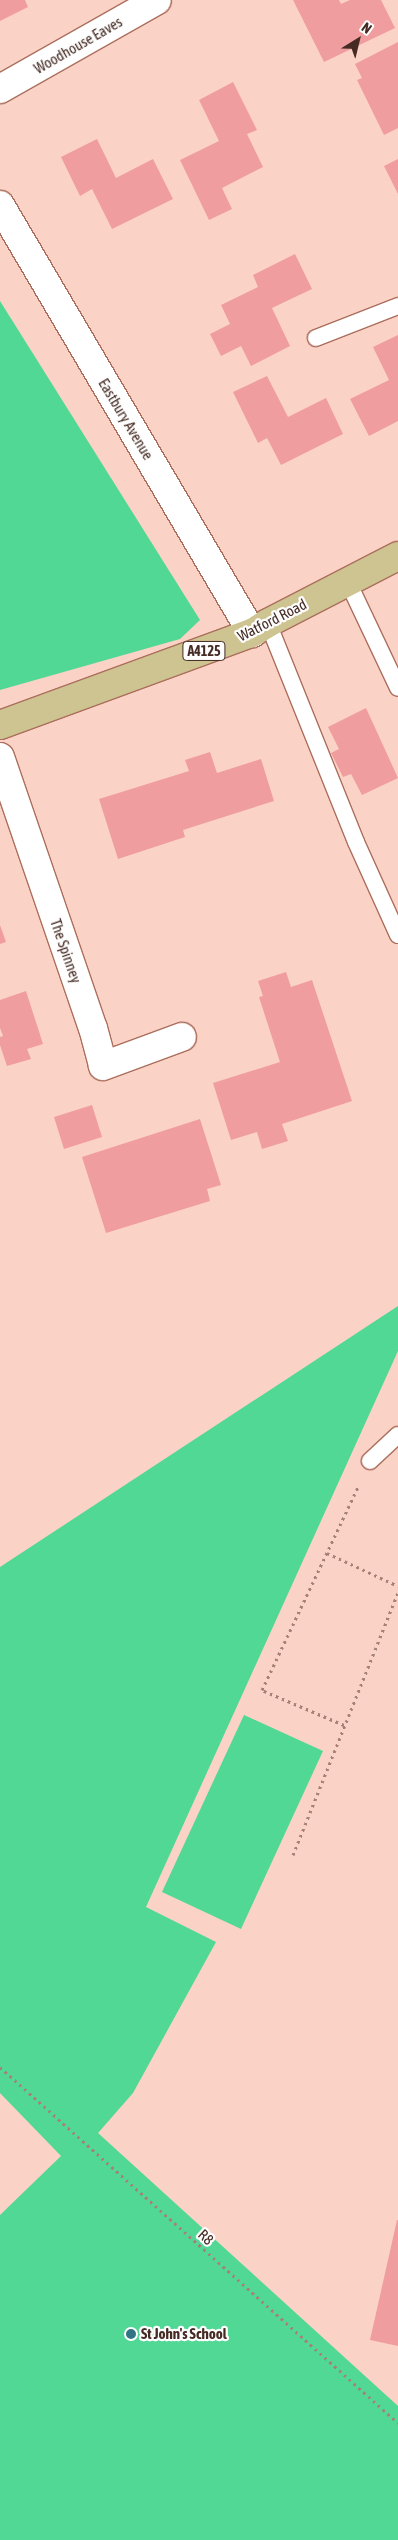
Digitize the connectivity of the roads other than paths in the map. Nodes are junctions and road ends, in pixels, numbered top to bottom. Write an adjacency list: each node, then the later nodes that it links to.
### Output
1 (157, 0): 2 (street, Woodhouse Eaves)
2 (0, 89)
3 (0, 205): 8 (street, Eastbury Avenue)
4 (398, 306): 5 (lane)
5 (316, 338)
6 (398, 556): 7 (main road, Watford Road / A4125)
7 (348, 582): 8 (main road, Watford Road / A4125); 9 (lane)
8 (260, 628): 10 (main road, Watford Road / A4125); 12 (lane)
9 (398, 688)
10 (0, 725)
11 (0, 757): 13 (street, The Spinney)
12 (398, 936)
13 (182, 1037)
14 (398, 1435): 15 (lane)
15 (370, 1461)

